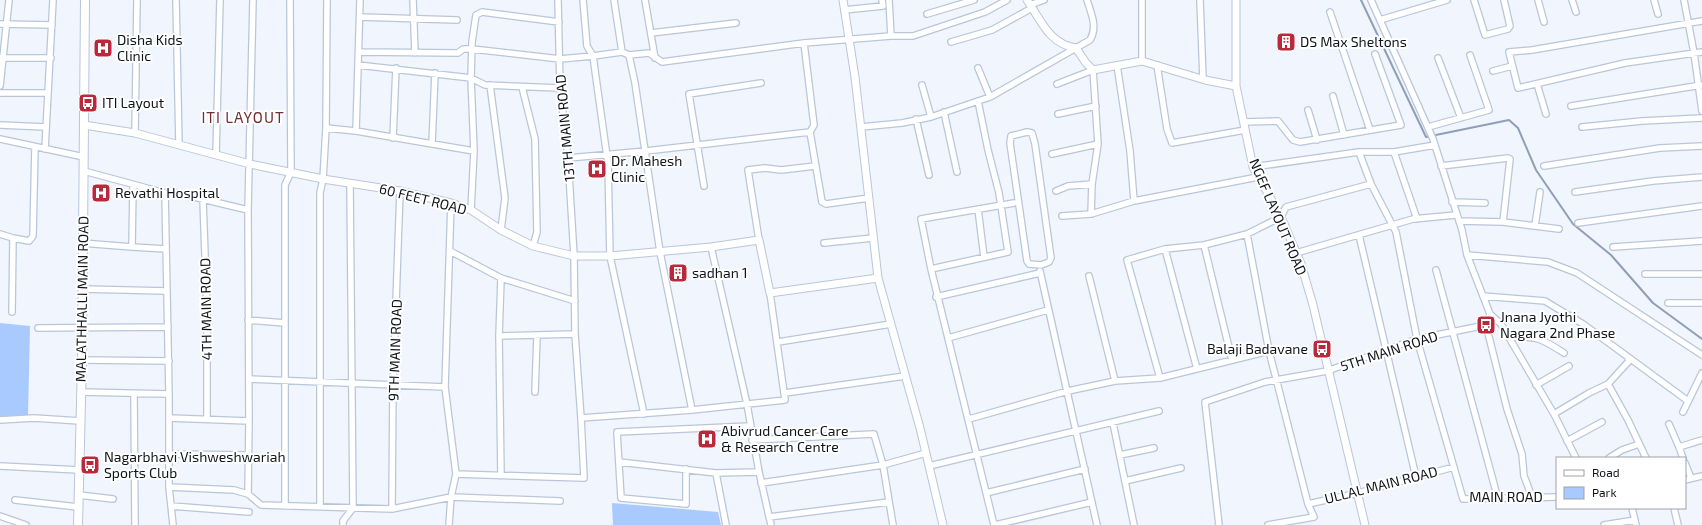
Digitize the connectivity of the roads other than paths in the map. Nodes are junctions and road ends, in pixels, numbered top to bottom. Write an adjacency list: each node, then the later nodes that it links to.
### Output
1 (8, 0): 50 (street)
2 (53, 0): 51 (street)
3 (85, 0): 113 (main road, MALATHHALLI MAIN ROAD)
4 (137, 0): 122 (street)
5 (176, 0): 131 (street)
6 (220, 0): 142 (street)
7 (253, 0): 145 (street)
8 (290, 0): 151 (street)
9 (327, 0): 117 (street)
10 (360, 0): 40 (street)
11 (413, 0): 41 (street)
12 (558, 0): 45 (street, 13TH MAIN ROAD)
13 (583, 0): 67 (street)
14 (614, 0): 60 (street)
15 (645, 0): 52 (street)
16 (843, 0): 35 (street)
17 (882, 0): 35 (street)
18 (889, 0): 53 (street)
19 (974, 0): 38 (street)
20 (1007, 0): 53 (street)
21 (1044, 0): 34 (street)
22 (1087, 0): 57 (street)
23 (1142, 0): 73 (street)
24 (1200, 0): 84 (street)
25 (1236, 0): 93 (street, NGEF LAYOUT ROAD)
26 (1371, 0): 43 (street)
27 (1447, 0): 43 (street)
28 (1474, 0): 29 (street)
29 (1504, 0)
30 (1538, 0): 46 (street)
31 (1572, 0): 37 (street)
32 (1654, 0): 39 (street)
33 (1684, 0): 47 (street)
34 (1030, 4): 55 (street); 57 (street)
35 (844, 10): 54 (street)
36 (1330, 12): 119 (street)
37 (1576, 12)
38 (927, 14)
39 (1658, 14)
40 (360, 18): 41 (street); 59 (street)
41 (414, 20): 42 (street); 62 (street)
42 (458, 20)
43 (1380, 20): 120 (street)
44 (1702, 21): 47 (street)
45 (559, 22): 58 (street); 72 (street, 13TH MAIN ROAD)
46 (1544, 22)
47 (1688, 22): 63 (street); 77 (street)
48 (736, 23): 52 (street)
49 (0, 24): 50 (street)
50 (7, 24): 51 (street); 68 (street)
51 (52, 25): 69 (street)
52 (651, 33): 70 (street)
53 (891, 36): 54 (street)
54 (848, 39): 56 (street); 115 (street)
55 (951, 42)
56 (804, 43): 70 (street); 123 (street)
57 (1076, 48): 80 (street); 98 (street)
58 (472, 49): 62 (street); 72 (street); 83 (street)
59 (359, 52): 62 (street); 74 (street)
60 (622, 52): 65 (street); 67 (street)
61 (1702, 52): 63 (street)
62 (415, 53)
63 (1694, 53): 87 (street); 90 (street)
64 (1376, 54): 119 (street)
65 (629, 55): 70 (street); 137 (street)
66 (1470, 55): 108 (street)
67 (593, 56): 72 (street); 140 (street)
68 (2, 58): 69 (street); 91 (street)
69 (50, 58): 96 (street)
70 (656, 58)
71 (1438, 58): 108 (street)
72 (560, 59): 94 (street, 13TH MAIN ROAD)
73 (1142, 61): 75 (street); 76 (street)
74 (358, 65): 78 (street); 121 (street)
75 (1117, 65): 80 (street); 169 (street)
76 (1157, 65): 84 (street); 118 (street)
77 (1512, 66): 81 (street); 87 (street)
78 (396, 68): 82 (street); 125 (street)
79 (978, 68): 98 (street)
80 (1093, 70): 86 (street); 100 (street)
81 (1493, 71)
82 (435, 73): 83 (street); 129 (street)
83 (471, 78): 88 (street); 136 (street)
84 (1203, 79): 93 (street)
85 (761, 83): 132 (street)
86 (1056, 84)
87 (1537, 84): 106 (street)
88 (490, 85): 92 (street); 190 (street)
89 (922, 85): 107 (street)
90 (1701, 85): 101 (street); 103 (street)
91 (0, 86)
92 (522, 86): 94 (street); 201 (street)
93 (1236, 86): 111 (street, NGEF LAYOUT ROAD)
94 (560, 88): 144 (street, 13TH MAIN ROAD)
95 (0, 93): 96 (street)
96 (48, 93): 114 (street)
97 (1333, 96): 124 (street)
98 (990, 97): 99 (street)
99 (978, 101): 104 (street); 174 (street)
100 (1096, 106): 105 (street); 130 (street)
101 (1571, 106)
102 (1308, 110): 127 (street)
103 (1702, 111)
104 (944, 112): 107 (street); 152 (street)
105 (1058, 114)
106 (1546, 114)
107 (931, 116): 110 (street)
108 (1461, 118): 120 (street)
109 (1702, 118): 116 (street)
110 (916, 119): 115 (street); 153 (street)
111 (1244, 122): 118 (street, NGEF LAYOUT ROAD); 127 (street)
112 (0, 125): 114 (street)
113 (84, 125): 122 (street, 60 FEET ROAD); 143 (main road, MALATHHALLI MAIN ROAD)
114 (46, 126): 135 (street)
115 (861, 127): 167 (street)
116 (1582, 127)
117 (326, 128): 121 (street); 156 (street)
118 (1245, 130): 149 (street, NGEF LAYOUT ROAD)
119 (1370, 130): 124 (street)
120 (1429, 130): 128 (street)
121 (356, 131): 125 (street)
122 (135, 132): 131 (street, 60 FEET ROAD)
123 (810, 132): 132 (street); 146 (street)
124 (1344, 135): 127 (street)
125 (393, 138): 129 (street)
126 (0, 140): 133 (street)
127 (1317, 140)
128 (1434, 142): 139 (street); 147 (street)
129 (432, 144): 136 (street)
130 (1098, 144): 141 (street); 158 (street)
131 (179, 145): 142 (street, 60 FEET ROAD)
132 (697, 145): 137 (street); 161 (street)
133 (35, 146): 135 (street); 194 (street)
134 (1702, 146): 148 (street)
135 (45, 149): 143 (street)
136 (474, 151): 178 (street)
137 (646, 152): 140 (street); 208 (street)
138 (1359, 152): 139 (street); 149 (street); 159 (street)
139 (1394, 152): 183 (street)
140 (607, 154): 144 (street); 212 (street)
141 (1052, 154)
142 (216, 155): 145 (street, 60 FEET ROAD)
143 (84, 157): 150 (main road, MALATHHALLI MAIN ROAD)
144 (568, 158): 211 (street, 13TH MAIN ROAD)
145 (250, 164): 151 (street, 60 FEET ROAD); 177 (street)
146 (815, 166): 167 (street); 196 (street)
147 (1441, 166): 170 (street); 185 (street)
148 (1544, 166)
149 (1253, 167): 154 (street, NGEF LAYOUT ROAD)
150 (84, 171): 160 (street); 198 (main road, MALATHHALLI MAIN ROAD)
151 (291, 172): 156 (street, 60 FEET ROAD); 234 (street)
152 (957, 172)
153 (929, 175)
154 (1258, 177): 169 (street); 182 (street, NGEF LAYOUT ROAD)
155 (1702, 178): 165 (street)
156 (323, 179): 157 (street, 60 FEET ROAD); 264 (street)
157 (350, 183): 162 (street, 60 FEET ROAD); 267 (street)
158 (1092, 184): 163 (street); 179 (street)
159 (1371, 184): 182 (street); 187 (street)
160 (133, 185): 166 (street); 202 (street)
161 (704, 186)
162 (400, 191): 173 (street, 60 FEET ROAD); 268 (street, 9TH MAIN ROAD)
163 (1056, 191)
164 (1540, 192): 188 (street)
165 (1575, 192)
166 (165, 193): 168 (street); 205 (street)
167 (869, 198): 195 (street)
168 (203, 200): 177 (street); 287 (street, 4TH MAIN ROAD)
169 (1134, 201): 179 (street)
170 (1452, 202): 172 (street); 180 (street)
171 (1014, 203): 174 (street)
172 (1485, 203)
173 (451, 204): 178 (street, 60 FEET ROAD); 207 (street)
174 (1002, 206): 176 (street); 213 (street)
175 (1702, 206): 186 (street)
176 (978, 209): 213 (street); 214 (street)
177 (248, 210): 233 (street)
178 (472, 210): 190 (street, 60 FEET ROAD)
179 (1091, 214): 181 (street)
180 (1456, 215): 183 (street); 184 (street)
181 (1062, 216)
182 (1281, 217): 192 (street); 209 (street, NGEF LAYOUT ROAD)
183 (1417, 219): 187 (street)
184 (1459, 221): 185 (street); 210 (street)
185 (1503, 222): 188 (street)
186 (1578, 223)
187 (1393, 224): 193 (street); 246 (street)
188 (1535, 226): 189 (street)
189 (1559, 229)
190 (501, 230): 201 (street, 60 FEET ROAD)
191 (0, 234): 194 (street)
192 (1247, 234): 200 (street); 249 (street)
193 (1359, 234): 209 (street); 248 (street)
194 (13, 238): 231 (street)
195 (873, 238): 199 (street); 221 (street)
196 (759, 240): 203 (street, 60 FEET ROAD); 224 (street)
197 (1702, 241): 204 (street)
198 (82, 243): 202 (street); 222 (main road, MALATHHALLI MAIN ROAD)
199 (824, 243)
200 (1204, 245): 206 (street); 254 (street)
201 (533, 246): 211 (street, 60 FEET ROAD)
202 (132, 247): 205 (street)
203 (711, 247): 208 (street, 60 FEET ROAD); 279 (street)
204 (1613, 247)
205 (166, 249): 223 (street)
206 (1165, 249): 257 (street); 261 (street)
207 (450, 251): 220 (street); 271 (street)
208 (660, 252): 212 (street, 60 FEET ROAD); 280 (street)
209 (1296, 254): 258 (street, NGEF LAYOUT ROAD)
210 (1467, 255): 225 (street); 251 (street)
211 (574, 256): 212 (street, 60 FEET ROAD); 227 (street, 13TH MAIN ROAD)
212 (610, 256): 283 (street)
213 (984, 257): 214 (street)
214 (931, 269): 226 (street)
215 (1041, 270): 215 (street); 226 (street); 230 (street)
216 (1436, 270): 240 (street)
217 (1645, 274): 218 (street)
218 (1702, 274)
219 (1090, 276): 265 (street)
220 (501, 278): 227 (street); 242 (street)
221 (878, 278): 224 (street); 235 (street)
222 (82, 289): 223 (street); 237 (main road, MALATHHALLI MAIN ROAD)
223 (167, 291): 238 (street)
224 (770, 293): 247 (street)
225 (1483, 296): 232 (street); 252 (street)
226 (936, 297): 245 (street)
227 (575, 301): 241 (street, 13TH MAIN ROAD)
228 (1668, 303): 229 (street)
229 (1702, 303)
230 (1048, 310): 245 (street); 272 (street)
231 (12, 312)
232 (1490, 314): 236 (street); 244 (street)
233 (248, 320): 234 (street); 262 (street)
234 (285, 323): 263 (street)
235 (891, 324): 247 (street); 260 (street)
236 (1486, 325): 240 (street, 5TH MAIN ROAD); 337 (street)
237 (82, 327): 238 (street); 239 (street); 253 (main road, MALATHHALLI MAIN ROAD)
238 (168, 327): 255 (street)
239 (38, 328)
240 (1453, 332): 246 (street, 5TH MAIN ROAD); 340 (street)
241 (575, 334): 243 (street); 286 (street, 13TH MAIN ROAD)
242 (499, 336): 243 (street); 325 (street)
243 (537, 336): 274 (street)
244 (1509, 337): 250 (street); 270 (street)
245 (948, 338): 288 (street)
246 (1416, 339): 248 (street, 5TH MAIN ROAD); 316 (street)
247 (778, 342): 275 (street)
248 (1387, 350): 258 (street, 5TH MAIN ROAD); 327 (street)
249 (1269, 351): 254 (street); 266 (street)
250 (1564, 353)
251 (1702, 355)
252 (1628, 358): 269 (street); 278 (street)
253 (82, 360): 255 (street); 273 (main road, MALATHHALLI MAIN ROAD)
254 (1232, 360): 257 (street)
255 (169, 361): 277 (street)
256 (1569, 366): 270 (street)
257 (1197, 369): 261 (street)
258 (1327, 371): 266 (street, 5TH MAIN ROAD); 333 (street, NGEF LAYOUT ROAD)
259 (1702, 373): 278 (street)
260 (906, 376): 275 (street); 303 (street)
261 (1160, 378): 265 (street)
262 (249, 379): 263 (street); 291 (street)
263 (285, 379): 264 (street); 347 (street)
264 (320, 381): 267 (street); 349 (street)
265 (1115, 381): 272 (street)
266 (1277, 381): 345 (street); 371 (street, 5TH MAIN ROAD)
267 (353, 382): 268 (street); 350 (street)
268 (393, 384): 271 (street); 351 (street, 9TH MAIN ROAD)
269 (1608, 384): 284 (street); 300 (street)
270 (1536, 385): 284 (street)
271 (445, 387): 324 (street)
272 (1068, 391): 288 (street); 296 (street)
273 (81, 392): 276 (street); 290 (main road, MALATHHALLI MAIN ROAD)
274 (535, 392)
275 (785, 393): 279 (street)
276 (134, 394): 277 (street); 360 (street)
277 (169, 394): 285 (street)
278 (1688, 401): 282 (street)
279 (747, 404): 280 (street); 295 (street)
280 (692, 410): 283 (street)
281 (1159, 411): 293 (street)
282 (1683, 412)
283 (644, 414): 286 (street)
284 (1554, 414): 299 (street)
285 (168, 418): 287 (street); 304 (street)
286 (582, 418): 325 (street, 13TH MAIN ROAD)
287 (207, 419): 291 (street)
288 (969, 419): 306 (street)
289 (0, 420): 290 (street)
290 (80, 421): 321 (main road, MALATHHALLI MAIN ROAD)
291 (249, 421): 305 (street)
292 (1602, 422): 299 (street)
293 (1113, 423): 296 (street); 307 (street)
294 (1669, 424): 301 (street)
295 (750, 426): 297 (street); 312 (street)
296 (1077, 431): 306 (street); 320 (street)
297 (752, 440): 313 (street); 322 (street)
298 (1702, 440): 301 (street)
299 (1567, 441): 308 (street)
300 (1639, 444): 309 (street); 310 (street)
301 (1679, 447): 311 (street)
302 (1154, 448): 307 (street)
303 (926, 453): 313 (street); 315 (street)
304 (169, 454): 305 (street); 331 (street)
305 (248, 455): 334 (street)
306 (978, 455): 315 (street); 332 (street)
307 (1120, 455): 329 (street)
308 (1575, 457)
309 (1611, 457)
310 (1646, 457)
311 (1683, 457)
312 (619, 462): 319 (street); 319 (street)
313 (883, 465): 330 (street); 343 (street)
314 (0, 466): 321 (street)
315 (929, 466): 367 (street)
316 (1454, 467): 327 (street, ULLAL MAIN ROAD); 340 (street, MAIN ROAD)
317 (1181, 468): 329 (street)
318 (1686, 468): 328 (street)
319 (686, 469): 323 (street)
320 (1085, 469): 332 (street); 344 (street)
321 (79, 470): 335 (main road, MALATHHALLI MAIN ROAD)
322 (759, 472): 323 (street); 330 (street)
323 (716, 473): 364 (street)
324 (456, 474): 325 (street); 336 (street)
325 (500, 476)
326 (1702, 476): 328 (street)
327 (1416, 477): 333 (street, ULLAL MAIN ROAD)
328 (1688, 479)
329 (1125, 481): 370 (street)
330 (761, 483): 356 (street)
331 (169, 488): 334 (street); 346 (street)
332 (986, 493): 368 (street)
333 (1358, 493): 345 (street, ULLAL MAIN ROAD); 373 (street, NGEF LAYOUT ROAD)
334 (248, 494): 347 (street)
335 (79, 495): 339 (street); 348 (main road, MALATHHALLI MAIN ROAD)
336 (451, 497): 342 (street); 351 (street); 363 (street)
337 (1532, 497): 338 (street, MAIN ROAD); 340 (street, MAIN ROAD)
338 (1556, 497)
339 (113, 499)
340 (1498, 499)
341 (15, 500): 348 (street)
342 (560, 501)
343 (889, 502): 356 (street); 366 (street)
344 (1092, 502): 368 (street); 369 (street)
345 (1308, 504): 372 (street)
346 (171, 506): 354 (street); 361 (street)
347 (285, 506): 349 (street)
348 (78, 507): 359 (main road, MALATHHALLI MAIN ROAD)
349 (320, 507): 350 (street)
350 (354, 508): 351 (street); 362 (street)
351 (392, 509)
352 (1632, 509): 357 (street)
353 (1674, 509): 375 (street)
354 (249, 512)
355 (0, 516): 358 (street)
356 (769, 517): 365 (street)
357 (1635, 523): 374 (street)
358 (26, 525)
359 (78, 525)
360 (135, 525)
361 (173, 525)
362 (343, 525)
363 (449, 525)
364 (726, 525)
365 (771, 525)
366 (893, 525)
367 (944, 525)
368 (995, 525)
369 (1097, 525)
370 (1134, 525)
371 (1219, 525)
372 (1268, 525)
373 (1365, 525)
374 (1604, 525)
375 (1678, 525)

